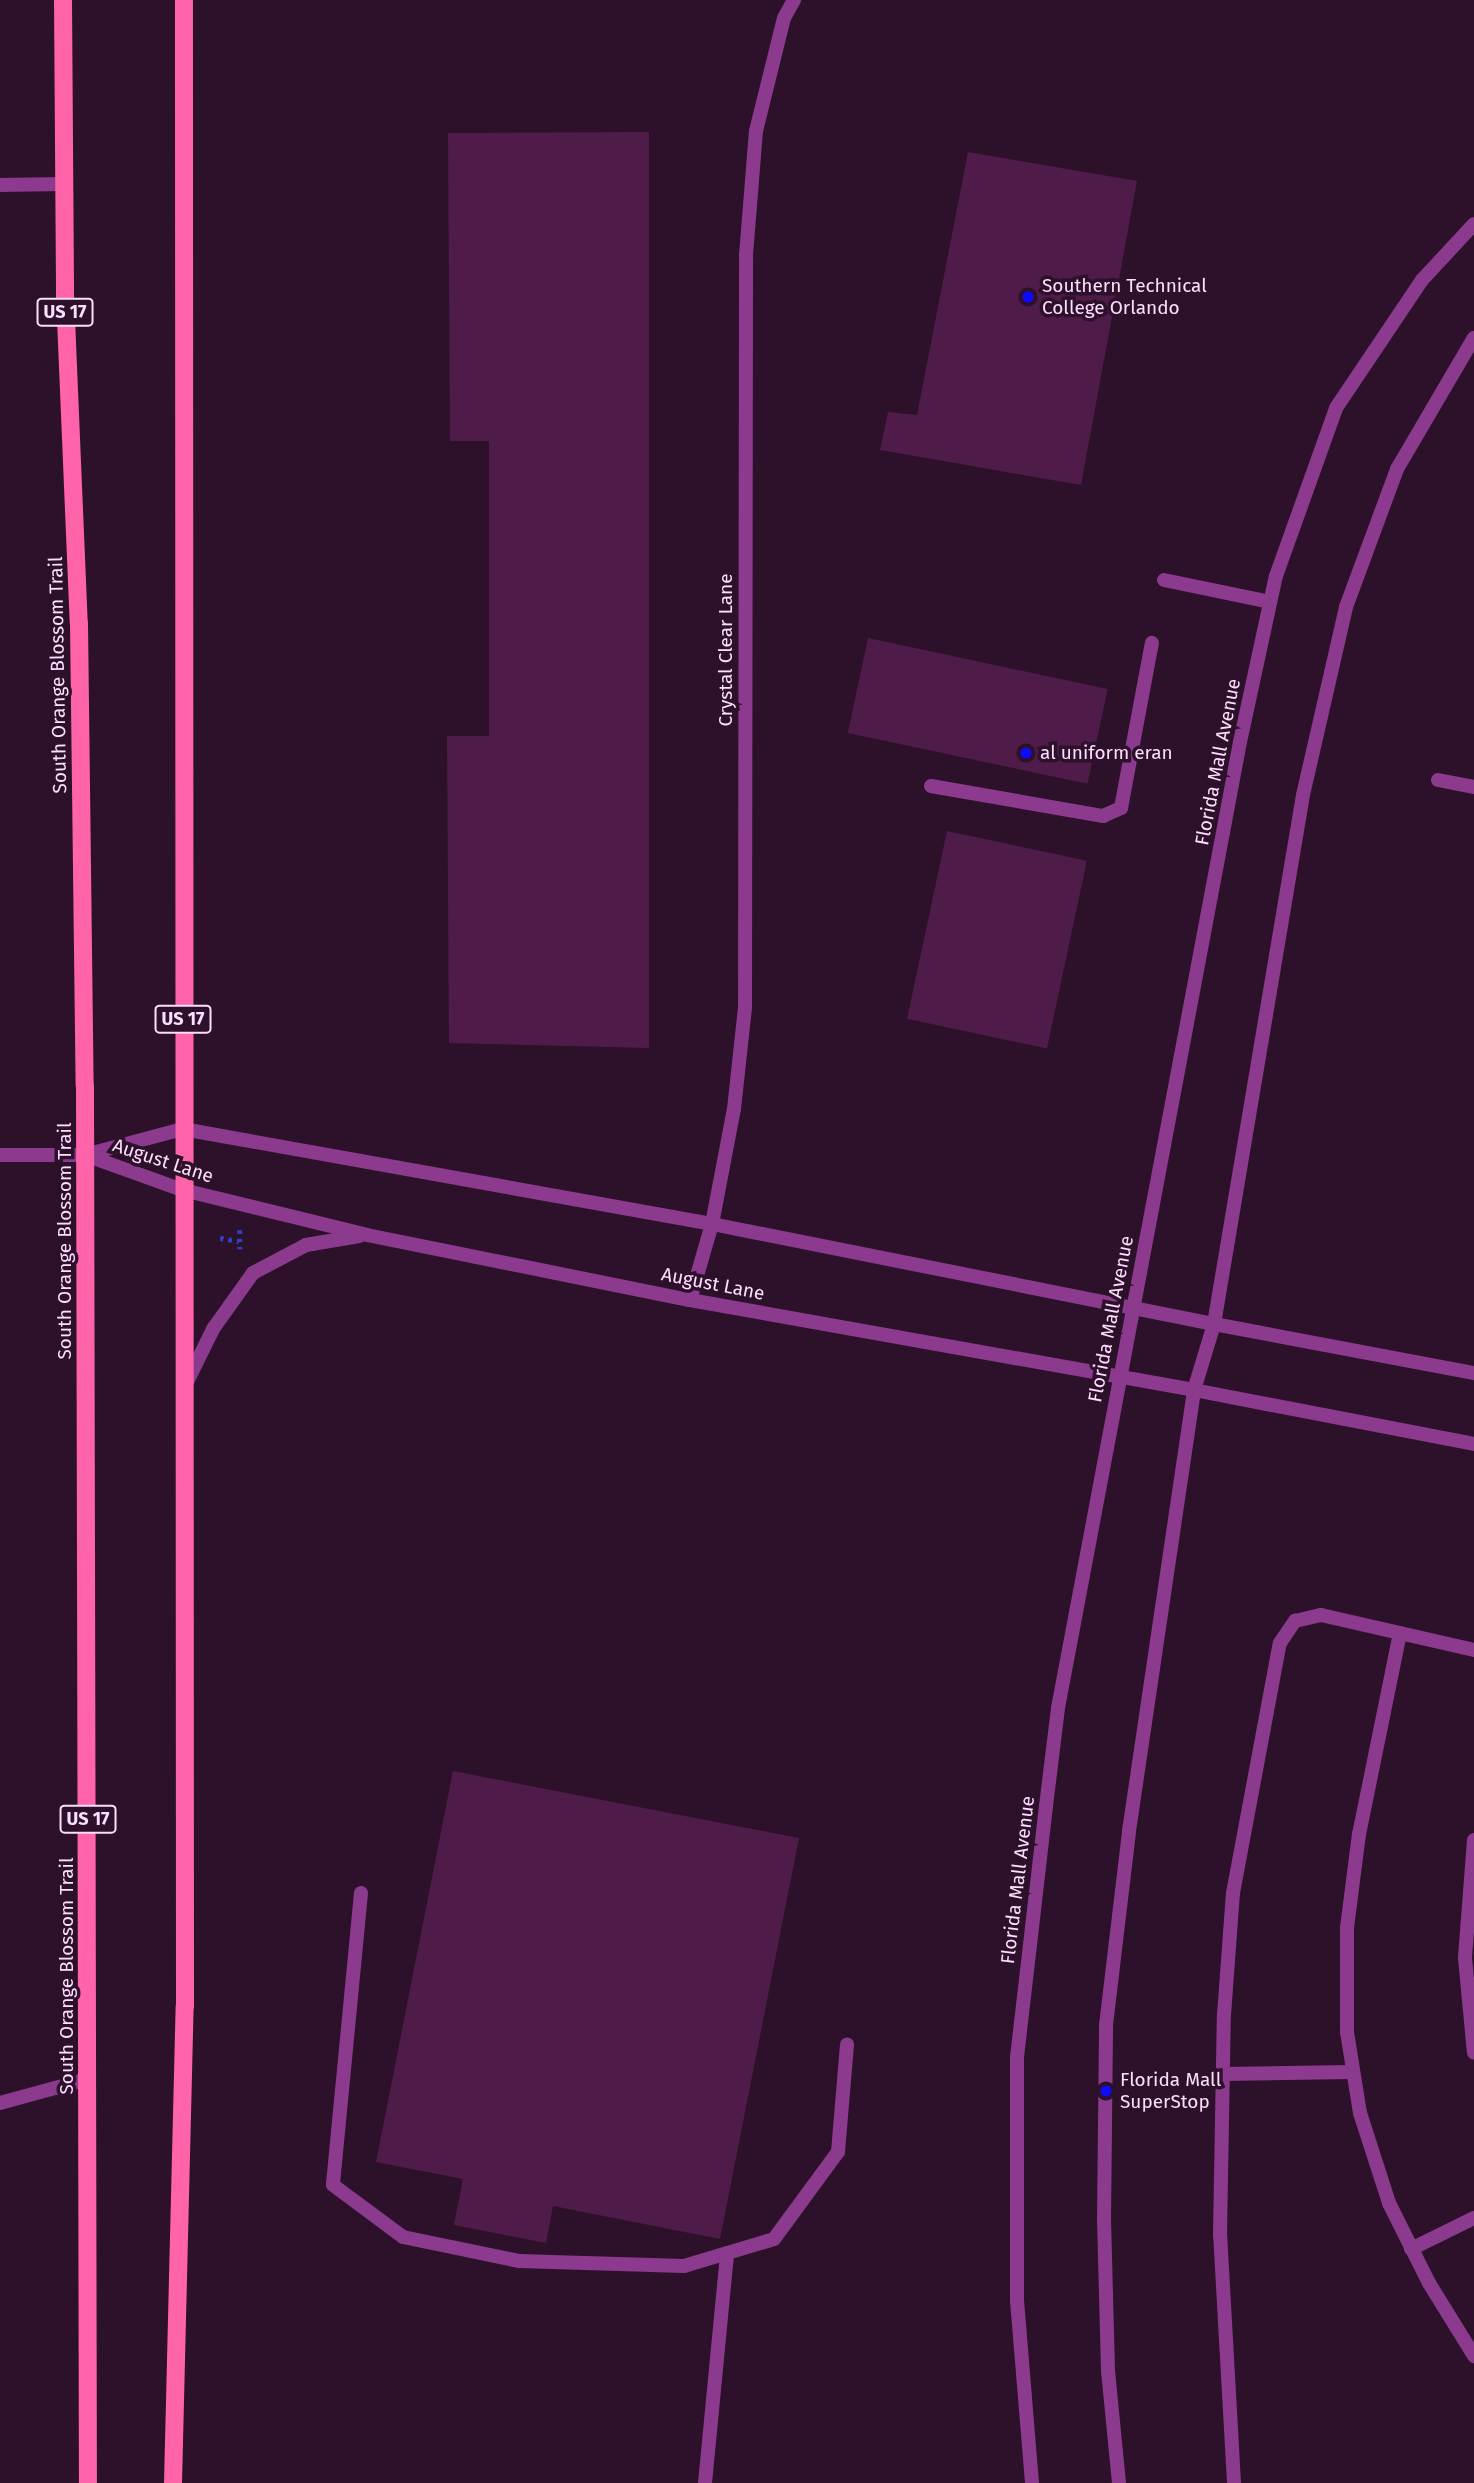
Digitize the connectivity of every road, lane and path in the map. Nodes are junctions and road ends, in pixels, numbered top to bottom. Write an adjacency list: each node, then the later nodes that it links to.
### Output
1 (64, 0): 4 (main road, South Orange Blossom Trail / US 17)
2 (184, 0): 14 (main road, US 17)
3 (794, 0): 19 (street, Crystal Clear Lane)
4 (64, 184): 5 (street); 16 (main road, South Orange Blossom Trail / US 17)
5 (0, 185)
6 (1474, 225): 9 (street, Florida Mall Avenue)
7 (1474, 338): 26 (street)
8 (1164, 580): 9 (street)
9 (1270, 602): 25 (street, Florida Mall Avenue)
10 (1152, 643): 12 (street)
11 (1438, 780): 13 (street)
12 (931, 786)
13 (1474, 787)
14 (183, 1129): 16 (street, August Lane); 17 (main road, US 17); 19 (street, August Lane)
15 (0, 1155): 16 (street)
16 (85, 1155): 17 (street, August Lane); 41 (main road, South Orange Blossom Trail / US 17)
17 (183, 1191): 20 (street, August Lane); 29 (main road, US 17)
18 (240, 1222): 22 (path)
19 (712, 1224): 24 (street, Crystal Clear Lane); 25 (street, August Lane)
20 (368, 1235): 24 (street, August Lane); 29 (street)
21 (220, 1238): 22 (path)
22 (239, 1241): 23 (path)
23 (241, 1254)
24 (690, 1300): 28 (street, August Lane)
25 (1133, 1309): 26 (street, August Lane); 28 (street, Florida Mall Avenue)
26 (1214, 1325): 27 (street, August Lane); 30 (street)
27 (1474, 1373)
28 (1119, 1377): 30 (street, August Lane); 50 (street, Florida Mall Avenue)
29 (183, 1390): 48 (main road, US 17)
30 (1194, 1390): 31 (street, August Lane); 51 (street)
31 (1474, 1444)
32 (1400, 1633): 33 (street); 39 (street); 40 (street)
33 (1474, 1650)
34 (1474, 1840): 35 (street)
35 (1472, 1872): 38 (street)
36 (361, 1893): 45 (street)
37 (846, 2044): 45 (street)
38 (1474, 2053)
39 (1352, 2072): 40 (street); 44 (street)
40 (1222, 2074): 52 (street)
41 (88, 2079): 42 (street); 47 (main road, South Orange Blossom Trail / US 17)
42 (0, 2103)
43 (1474, 2218): 44 (street)
44 (1411, 2249): 46 (street)
45 (727, 2253): 49 (street)
46 (1474, 2356)
47 (88, 2483)
48 (173, 2483)
49 (705, 2483)
50 (1032, 2483)
51 (1119, 2483)
52 (1234, 2483)

